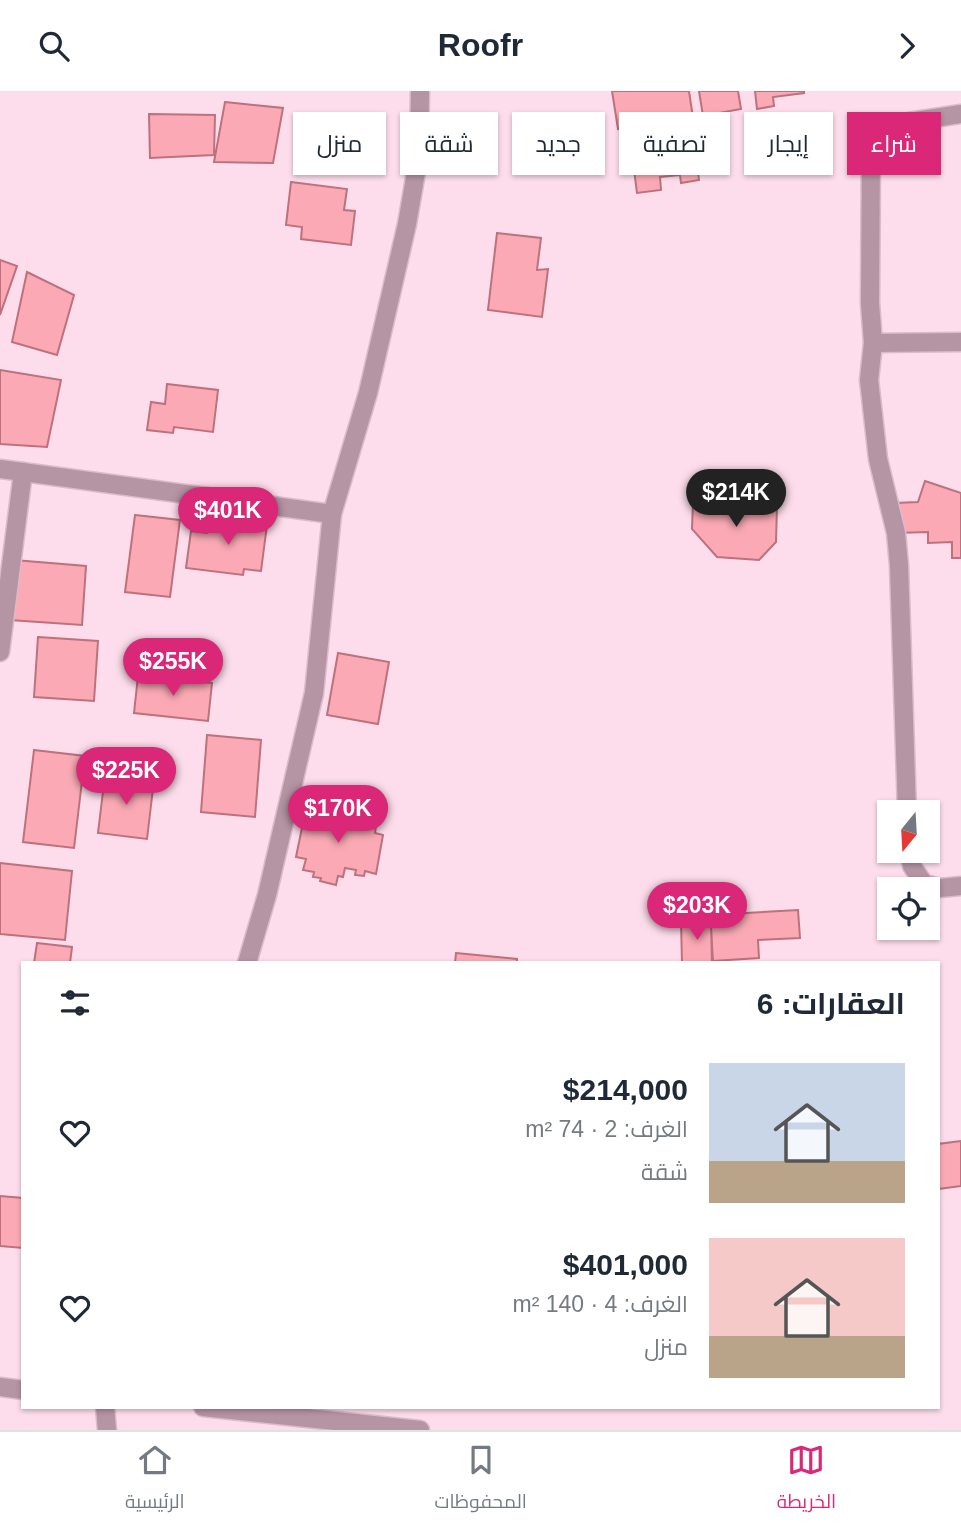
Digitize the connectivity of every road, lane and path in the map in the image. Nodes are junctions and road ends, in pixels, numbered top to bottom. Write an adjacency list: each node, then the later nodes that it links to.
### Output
1 (420, 91): 7 (street)
2 (961, 114): 4 (street)
3 (961, 342): 4 (street)
4 (873, 343): 9 (street)
5 (0, 469): 6 (street)
6 (23, 473): 7 (street); 8 (street)
7 (332, 514): 12 (street)
8 (0, 652)
9 (907, 800)
10 (911, 863): 11 (street)
11 (961, 885)
12 (248, 961)
13 (0, 1387): 14 (street)
14 (21, 1389)
15 (105, 1409): 17 (street)
16 (222, 1409): 18 (street)
17 (107, 1430)
18 (420, 1430)

